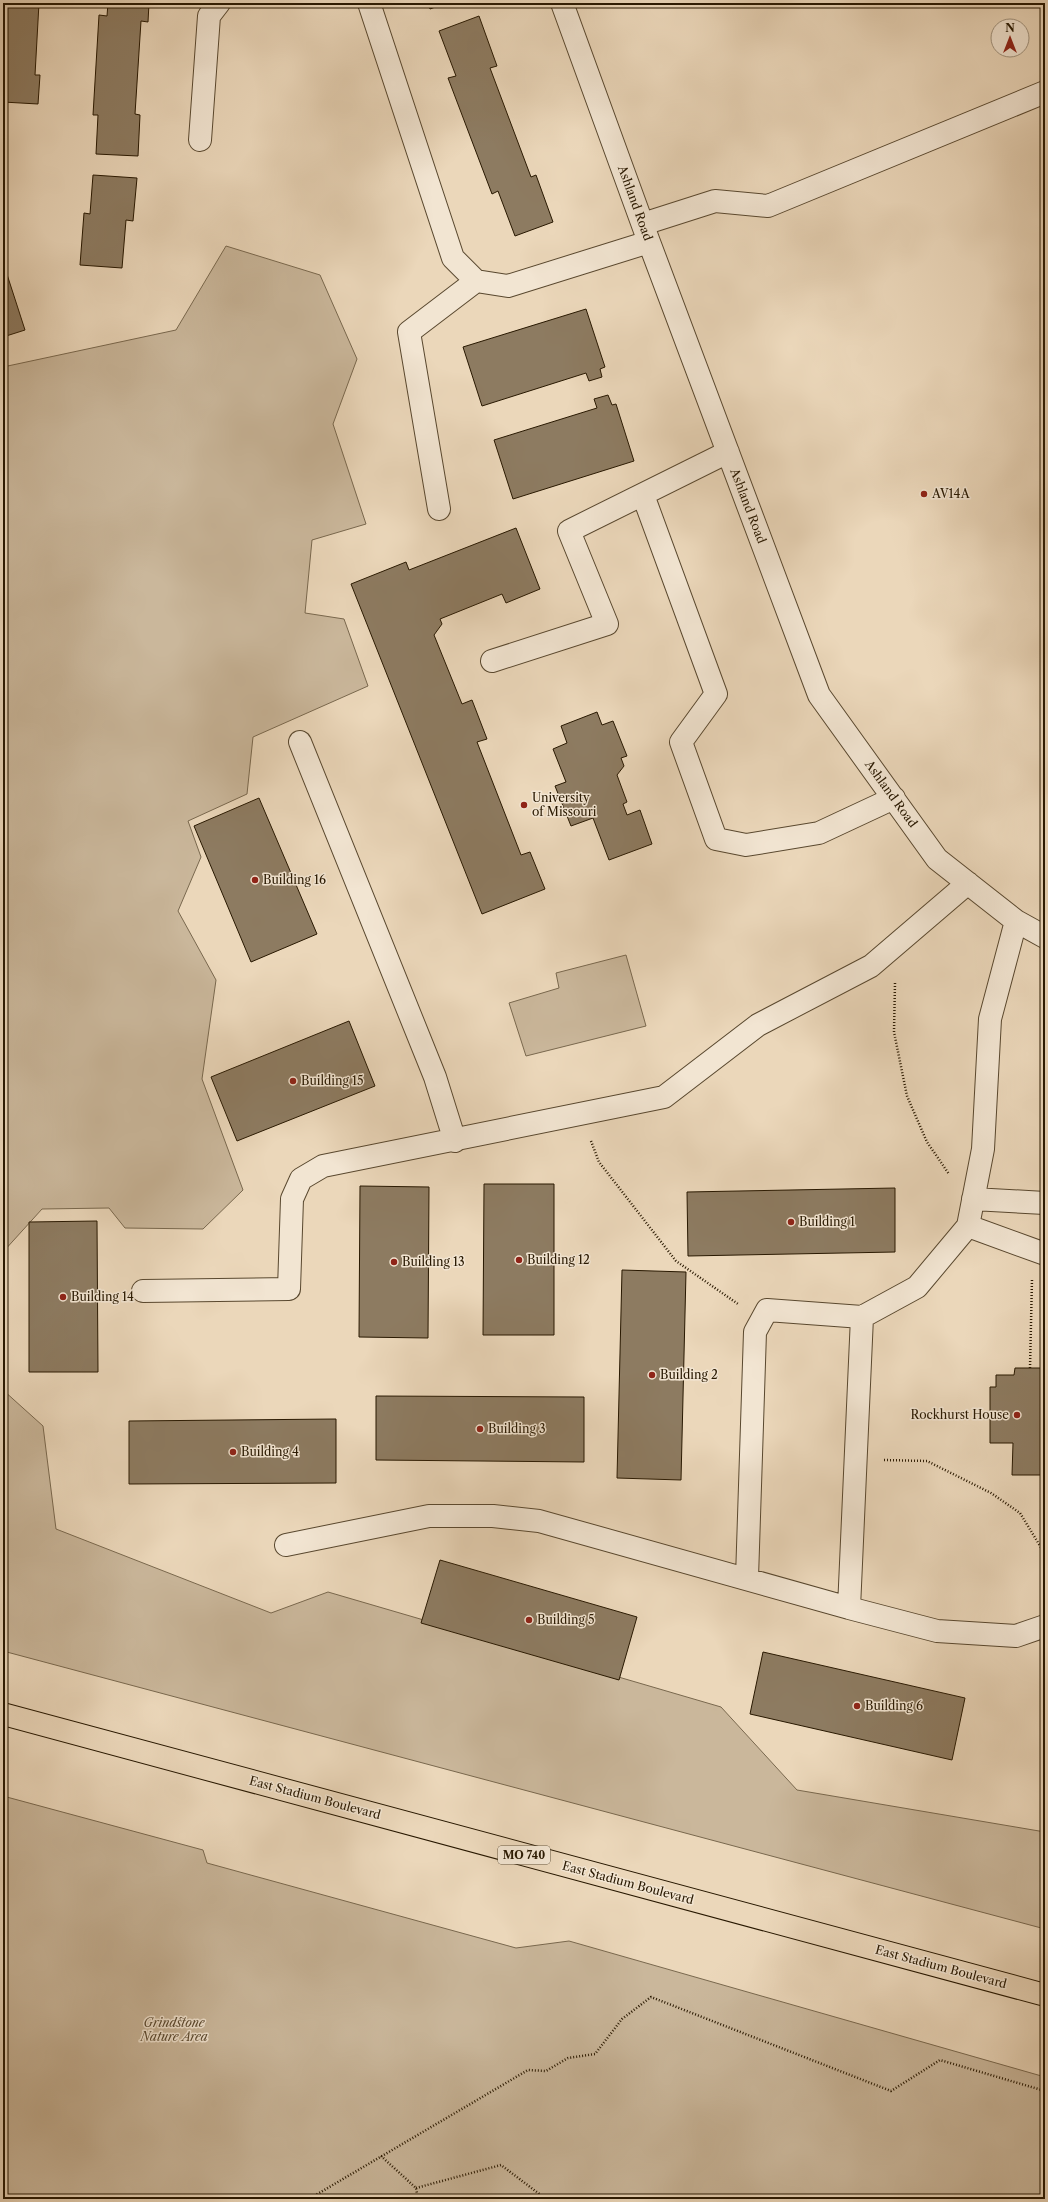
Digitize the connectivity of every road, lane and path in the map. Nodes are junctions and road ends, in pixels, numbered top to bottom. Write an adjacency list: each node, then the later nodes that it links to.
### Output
1 (220, 3): 5 (street)
2 (369, 3): 7 (street)
3 (562, 3): 6 (street, Ashland Road)
4 (1045, 92): 6 (street)
5 (200, 140)
6 (646, 233): 7 (street); 8 (street, Ashland Road)
7 (476, 281): 10 (street)
8 (728, 452): 9 (street); 13 (street, Ashland Road)
9 (643, 495): 11 (street); 13 (street)
10 (439, 509)
11 (492, 661)
12 (300, 742): 19 (street)
13 (894, 798): 14 (street, Ashland Road)
14 (968, 883): 15 (street, Ashland Road); 17 (street)
15 (1016, 921): 16 (street, Ashland Road); 20 (street)
16 (1045, 937)
17 (896, 945): 18 (street); 20 (path)
18 (582, 1114): 19 (street); 26 (path)
19 (455, 1141): 24 (street)
20 (974, 1196): 21 (street); 22 (street)
21 (1045, 1203)
22 (968, 1226): 23 (street); 25 (street)
23 (1039, 1252): 27 (path)
24 (143, 1291)
25 (862, 1316): 26 (street); 28 (street)
26 (762, 1318): 31 (street)
27 (1030, 1368)
28 (856, 1460): 30 (path); 32 (street)
29 (286, 1545): 31 (street)
30 (1045, 1554)
31 (747, 1578): 32 (street)
32 (849, 1608): 33 (street)
33 (1045, 1626)
34 (3, 1714): 35 (main road, East Stadium Boulevard / MO 740)
35 (1045, 1995)
36 (1045, 2091): 37 (path)
37 (382, 2156): 38 (path); 39 (path)
38 (416, 2188): 40 (path); 41 (path)
39 (309, 2199)
40 (418, 2199)
41 (546, 2199)

